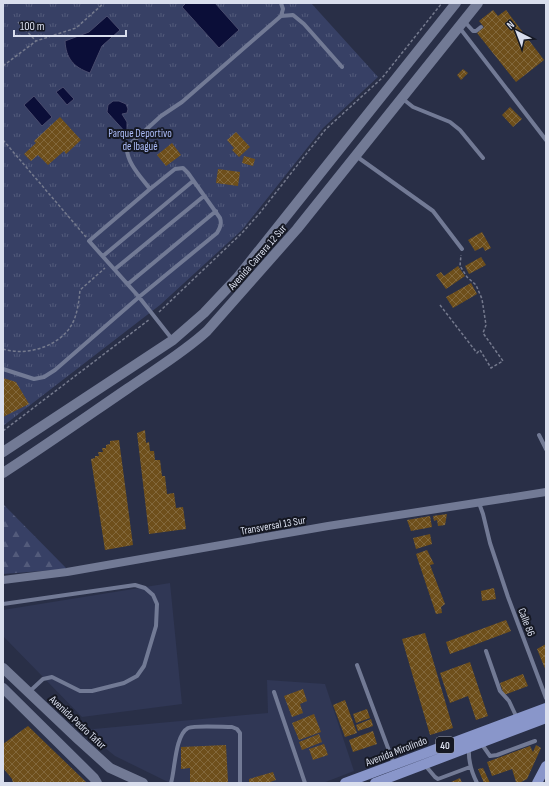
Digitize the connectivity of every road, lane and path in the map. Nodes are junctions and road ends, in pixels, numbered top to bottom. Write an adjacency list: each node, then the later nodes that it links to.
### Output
1 (104, 3): 10 (path)
2 (281, 3): 6 (lane)
3 (442, 3): 30 (path)
4 (456, 3): 31 (street, Avenida Carrera 12 Sur)
5 (478, 3): 8 (street, Avenida Carrera 12 Sur)
6 (281, 16): 12 (lane); 19 (lane)
7 (18, 22): 10 (path)
8 (462, 24): 9 (lane); 13 (street, Avenida Carrera 12 Sur); 15 (lane)
9 (482, 27)
10 (36, 41): 11 (path)
11 (3, 66)
12 (342, 67)
13 (402, 98): 16 (street, Avenida Carrera 12 Sur); 17 (lane)
14 (3, 140): 22 (path)
15 (546, 140)
16 (356, 156): 23 (lane); 38 (street, Avenida Carrera 12 Sur)
17 (483, 158)
18 (193, 181): 19 (lane); 20 (lane); 24 (lane)
19 (150, 189): 24 (lane)
20 (204, 196): 21 (lane); 26 (lane)
21 (216, 211): 27 (lane); 28 (lane)
22 (88, 239)
23 (462, 249): 29 (path)
24 (103, 256): 26 (lane)
25 (107, 267): 32 (path)
26 (115, 269): 27 (lane)
27 (128, 284): 28 (lane)
28 (139, 297): 30 (lane); 33 (lane)
29 (440, 305)
30 (155, 315): 31 (lane); 34 (path)
31 (173, 340): 37 (street, Avenida Carrera 12 Sur)
32 (3, 349)
33 (3, 369)
34 (3, 432)
35 (538, 435): 36 (lane)
36 (546, 449)
37 (3, 452)
38 (3, 473)
39 (546, 492): 40 (street, Transversal 13 Sur)
40 (479, 503): 41 (street, Transversal 13 Sur); 49 (lane, Calle 86)
41 (3, 580)
42 (3, 604): 47 (lane)
43 (486, 650): 51 (lane)
44 (357, 665): 56 (lane)
45 (3, 668): 47 (street, Avenida Pedro Tafur)
46 (3, 688): 62 (street)
47 (28, 692): 60 (street, Avenida Pedro Tafur)
48 (274, 692): 61 (lane)
49 (546, 698)
50 (546, 708): 51 (main road, Avenida Mirolindo / 40)
51 (517, 718): 56 (main road, Avenida Mirolindo / 40)
52 (546, 718): 54 (main road, Avenida Mirolindo / 40)
53 (535, 741): 54 (lane)
54 (480, 743): 55 (main road, Avenida Mirolindo / 40)
55 (468, 747): 57 (main road, Avenida Mirolindo / 40); 59 (lane)
56 (394, 764): 67 (main road, Avenida Mirolindo / 40)
57 (424, 764): 59 (lane); 68 (main road, Avenida Mirolindo / 40)
58 (546, 766): 70 (main road)
59 (470, 767): 69 (lane)
60 (110, 768): 63 (street); 64 (street, Avenida Pedro Tafur)
61 (303, 782)
62 (97, 783)
63 (124, 783)
64 (143, 783)
65 (171, 783): 66 (lane)
66 (240, 783)
67 (345, 783)
68 (375, 783)
69 (477, 783)
70 (537, 783)

